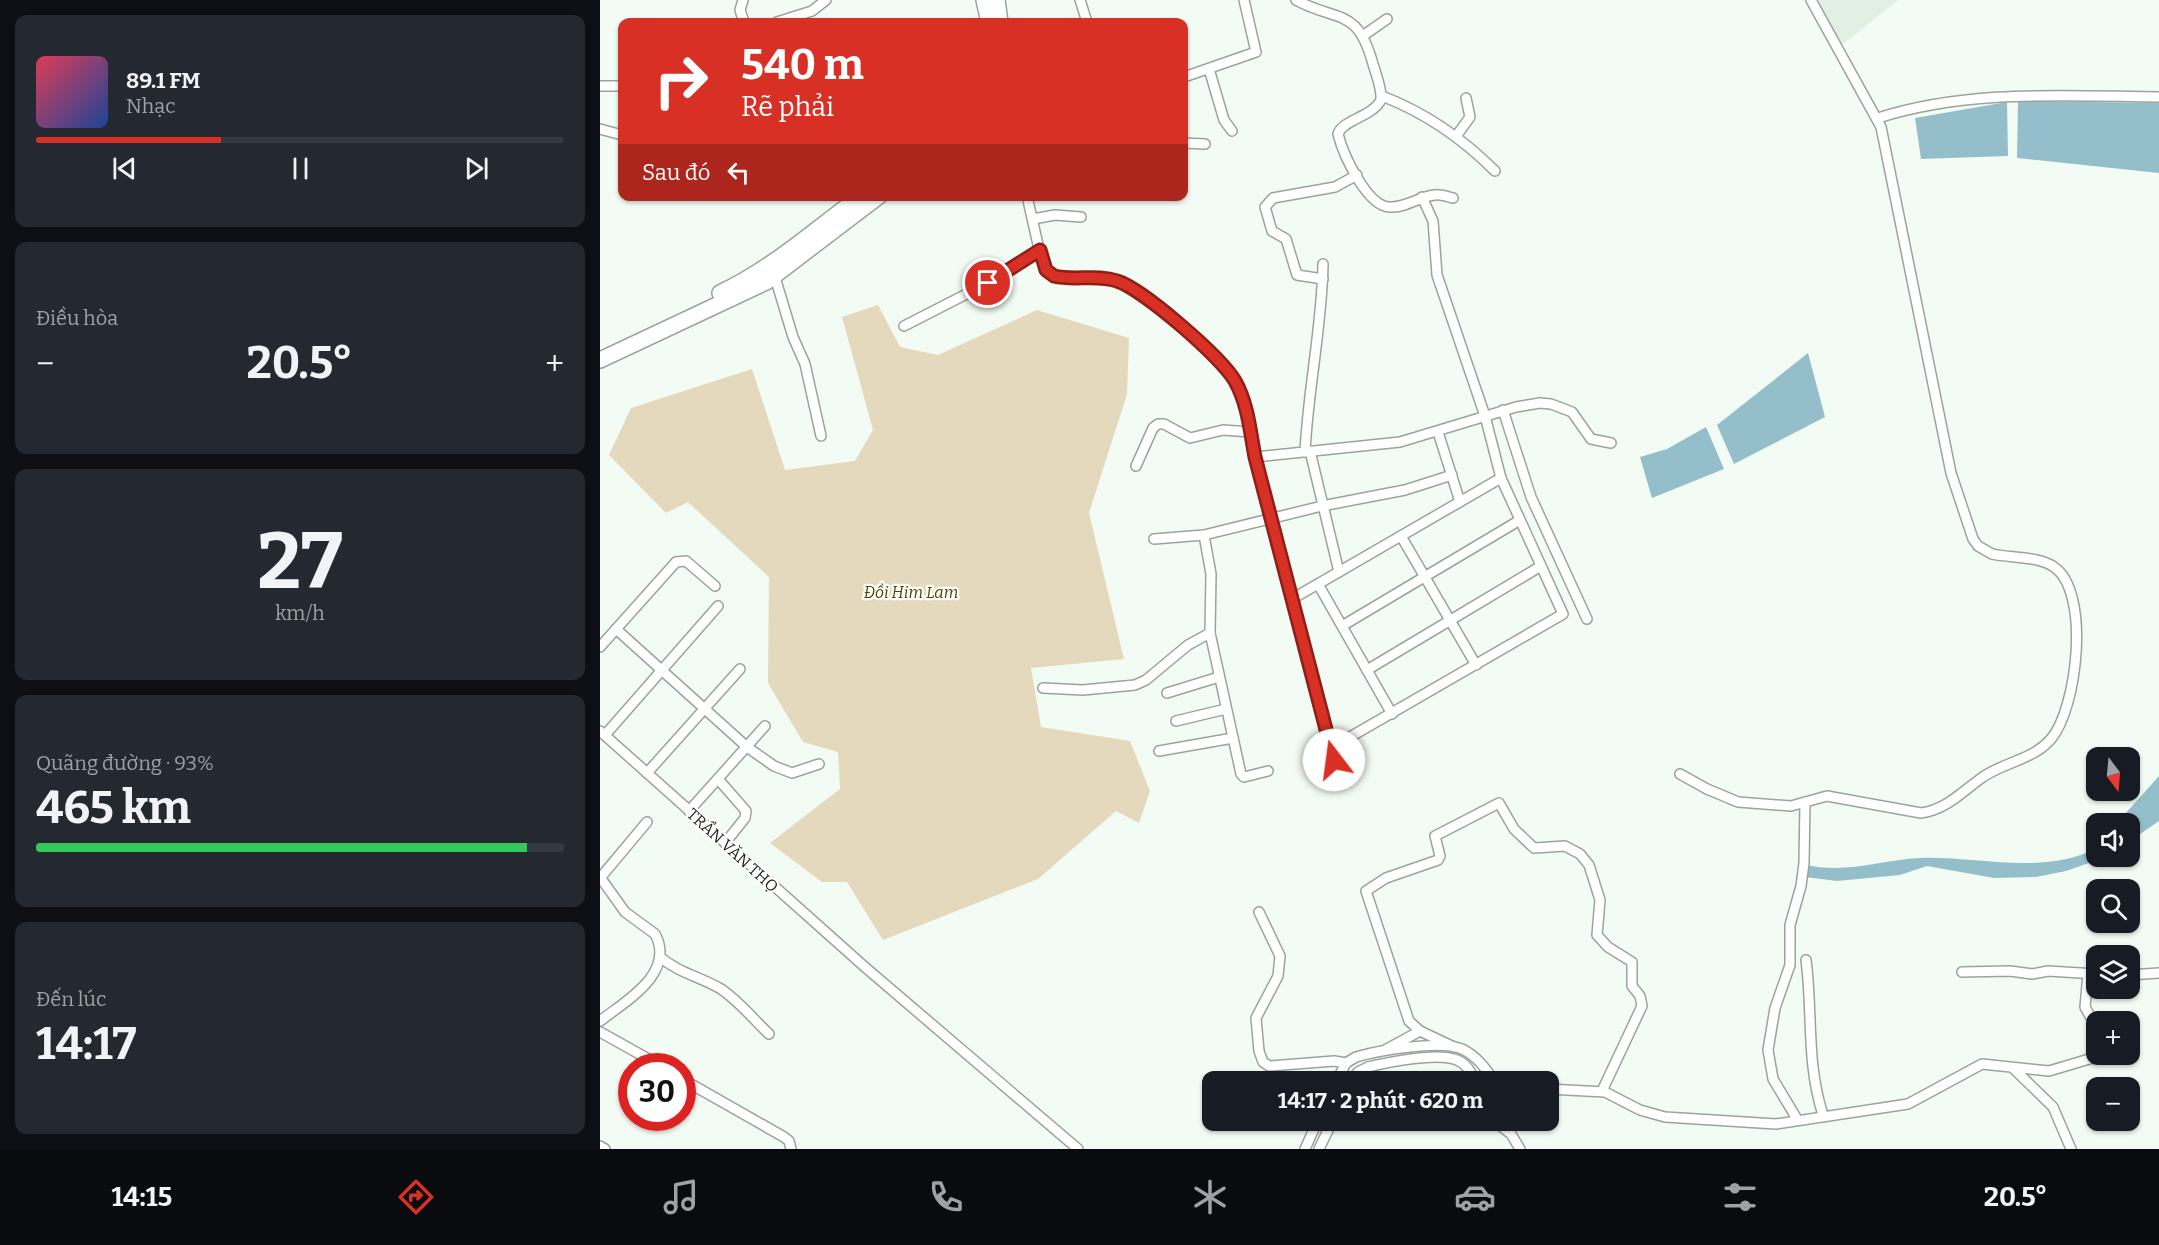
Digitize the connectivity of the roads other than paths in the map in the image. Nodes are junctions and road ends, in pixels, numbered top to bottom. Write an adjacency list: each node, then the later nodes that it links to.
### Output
1 (743, 0): 9 (street)
2 (826, 0): 10 (street)
3 (984, 0): 11 (highway)
4 (997, 0): 12 (highway)
5 (1080, 0): 13 (street)
6 (1244, 0): 16 (street)
7 (1296, 0): 15 (street)
8 (1811, 0): 23 (street)
9 (743, 18)
10 (790, 18)
11 (988, 18)
12 (999, 18)
13 (1086, 18)
14 (1387, 19): 15 (street)
15 (1364, 35): 20 (street)
16 (1209, 69): 17 (street); 25 (street)
17 (1188, 75)
18 (600, 86): 19 (street)
19 (618, 86)
20 (1382, 96): 27 (street); 31 (street)
21 (2159, 97): 23 (street)
22 (1466, 98): 27 (street)
23 (1878, 118): 100 (street)
24 (600, 129): 26 (street)
25 (1232, 130)
26 (618, 134)
27 (1456, 135): 30 (street)
28 (1188, 143): 29 (street)
29 (1205, 144)
30 (1495, 171)
31 (1357, 176): 32 (street); 42 (street)
32 (1422, 198): 33 (street); 47 (street)
33 (1454, 198)
34 (855, 201): 41 (highway)
35 (872, 201): 41 (highway)
36 (1028, 201): 38 (street)
37 (1081, 217): 38 (street)
38 (1033, 219): 39 (street)
39 (1040, 250): 43 (street); 48 (street)
40 (1323, 264): 42 (street)
41 (773, 271): 44 (highway); 45 (highway); 50 (street)
42 (1323, 279): 52 (street)
43 (904, 326)
44 (600, 348)
45 (600, 360)
46 (1503, 410): 47 (street); 51 (street); 71 (street)
47 (1485, 416): 49 (street); 56 (street)
48 (1250, 432): 53 (street); 54 (street)
49 (1438, 432): 52 (street); 55 (street)
50 (821, 436)
51 (1611, 443)
52 (1308, 452): 53 (street); 58 (street)
53 (1255, 457): 59 (street)
54 (1136, 466)
55 (1452, 475): 57 (street); 58 (street)
56 (1501, 478): 57 (street); 60 (street)
57 (1460, 502): 62 (street)
58 (1322, 506): 59 (street); 65 (street)
59 (1271, 518): 61 (street); 69 (street)
60 (1520, 520): 64 (street); 66 (street)
61 (1204, 535): 63 (street); 75 (street)
62 (1401, 536): 65 (street); 66 (street)
63 (1154, 539)
64 (1541, 566): 72 (street); 77 (street)
65 (1339, 572): 67 (street)
66 (1425, 576): 72 (street); 73 (street)
67 (1318, 584): 69 (street); 73 (street)
68 (715, 586): 74 (street)
69 (1292, 599): 92 (street)
70 (718, 606): 79 (street)
71 (1587, 619)
72 (1452, 620): 77 (street); 80 (street)
73 (1342, 626): 80 (street)
74 (616, 629): 76 (street); 79 (street)
75 (1210, 633): 81 (street); 82 (street)
76 (600, 647)
77 (1476, 665): 86 (street)
78 (740, 669): 84 (street)
79 (661, 670): 84 (street); 89 (street)
80 (1367, 670): 86 (street)
81 (1219, 677): 83 (street); 85 (street)
82 (1042, 687)
83 (1167, 693)
84 (706, 709): 91 (street); 97 (street)
85 (1226, 709): 87 (street); 90 (street)
86 (1392, 714): 92 (street)
87 (1176, 721)
88 (765, 726): 91 (street)
89 (602, 733): 97 (street, TRẦN VĂN THỌ)
90 (1233, 738): 93 (street); 96 (street)
91 (747, 747): 95 (street); 99 (street)
92 (1331, 748): 94 (street)
93 (1159, 751)
94 (1334, 760)
95 (819, 764)
96 (1268, 771)
97 (647, 773): 101 (street, TRẦN VĂN THỌ)
98 (1680, 774): 100 (street)
99 (718, 779): 101 (street); 103 (street)
100 (1805, 802): 130 (street)
101 (689, 811): 103 (street, TRẦN VĂN THỌ)
102 (647, 822): 104 (street)
103 (725, 843): 137 (street, TRẦN VĂN THỌ)
104 (600, 877): 106 (street)
105 (1259, 912): 120 (street)
106 (660, 957): 112 (street); 115 (street)
107 (1806, 960): 129 (street)
108 (1962, 972): 110 (street)
109 (2159, 973): 111 (street)
110 (2086, 974)
111 (2140, 974)
112 (600, 1021)
113 (1420, 1031): 116 (street); 117 (street); 128 (street)
114 (600, 1032): 118 (street)
115 (770, 1034)
116 (1454, 1047): 117 (street); 125 (street)
117 (1382, 1052): 120 (street)
118 (638, 1053)
119 (2086, 1060): 121 (street)
120 (1346, 1063): 122 (street)
121 (2013, 1068): 129 (street); 141 (street)
122 (1342, 1071)
123 (1360, 1071): 124 (street)
124 (1472, 1071)
125 (1478, 1071)
126 (696, 1087): 136 (street)
127 (1559, 1089): 128 (street)
128 (1602, 1091): 130 (street)
129 (1823, 1115): 130 (street)
130 (1797, 1119)
131 (1313, 1131): 138 (street)
132 (1328, 1131): 139 (street)
133 (1507, 1131): 140 (street)
134 (600, 1146): 135 (street)
135 (605, 1149)
136 (790, 1149)
137 (1078, 1149)
138 (1305, 1149)
139 (1319, 1149)
140 (1520, 1149)
141 (2071, 1149)

